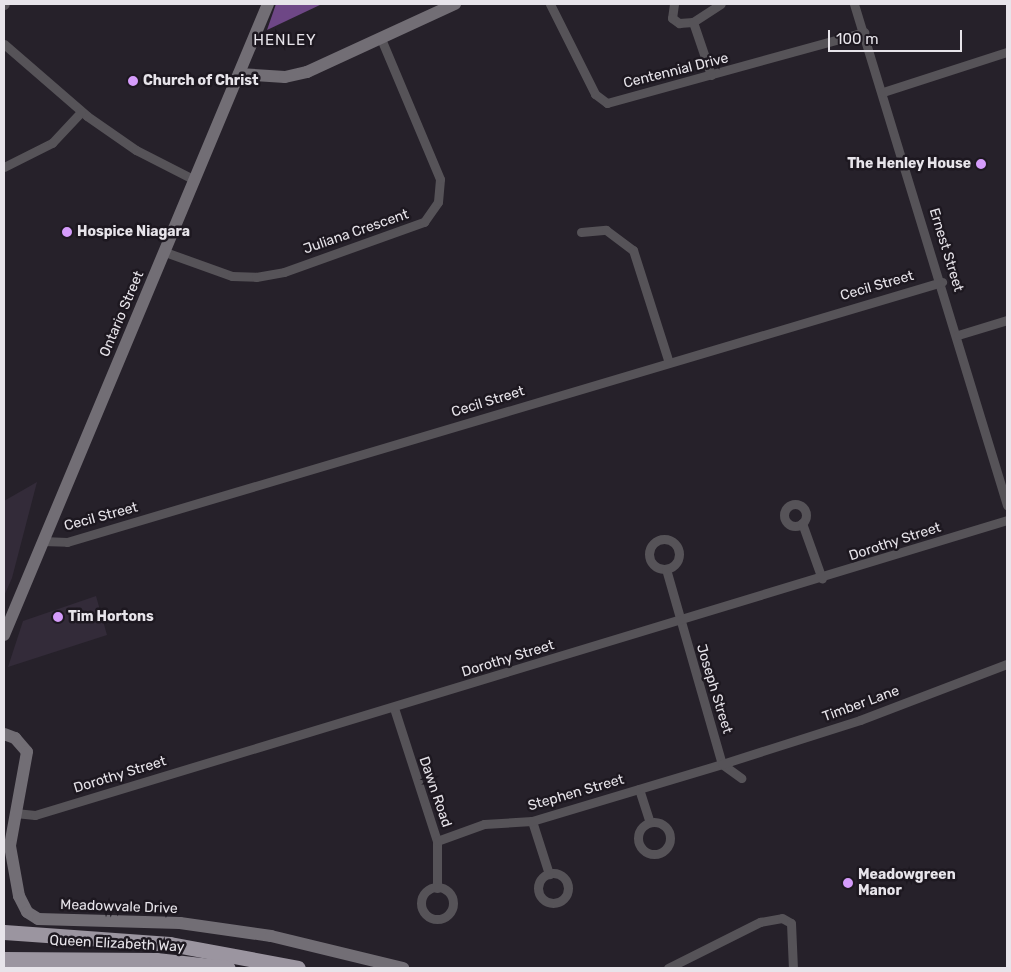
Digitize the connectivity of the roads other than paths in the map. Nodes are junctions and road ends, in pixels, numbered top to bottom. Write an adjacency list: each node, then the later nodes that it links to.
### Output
1 (268, 4): 12 (main road, Ontario Street)
2 (455, 4): 9 (main road)
3 (550, 4): 13 (street, Centennial Drive)
4 (674, 4): 7 (street)
5 (721, 4): 7 (street)
6 (854, 4): 8 (street, Ernest Street)
7 (693, 22): 13 (street)
8 (864, 32): 13 (street, Centennial Drive); 14 (street, Ernest Street)
9 (382, 41): 12 (main road); 19 (street, Juliana Crescent)
10 (4, 44): 15 (street)
11 (1007, 52): 14 (street)
12 (239, 74): 17 (main road, Ontario Street)
13 (711, 76)
14 (883, 92): 20 (street, Ernest Street)
15 (81, 112): 16 (street); 17 (street)
16 (4, 167)
17 (195, 180): 19 (main road, Ontario Street)
18 (581, 232): 23 (street)
19 (165, 252): 27 (main road, Ontario Street)
20 (942, 282): 22 (street, Ernest Street); 23 (street, Cecil Street)
21 (1007, 320): 22 (street)
22 (958, 335): 24 (street, Ernest Street)
23 (668, 360): 27 (street, Cecil Street)
24 (1007, 505)
25 (1007, 520): 29 (street, Dorothy Street)
26 (802, 522): 29 (street)
27 (42, 541): 31 (main road, Ontario Street)
28 (666, 569): 30 (street, Joseph Street)
29 (822, 579): 30 (street, Dorothy Street)
30 (680, 622): 33 (street, Dorothy Street); 35 (street, Joseph Street)
31 (4, 635)
32 (1007, 664): 35 (street, Timber Lane)
33 (394, 708): 38 (street, Dorothy Street); 41 (street, Dawn Road)
34 (4, 734): 38 (main road, Meadowvale Drive)
35 (722, 764): 36 (street); 37 (street, Stephen Street)
36 (741, 778)
37 (639, 789): 39 (street, Stephen Street); 40 (street)
38 (15, 813): 48 (main road, Meadowvale Drive)
39 (532, 821): 41 (street, Stephen Street); 42 (street)
40 (650, 822)
41 (437, 841): 43 (street, Dawn Road)
42 (549, 874)
43 (437, 888)
44 (4, 932): 47 (highway)
45 (4, 959): 46 (highway, Queen Elizabeth Way)
46 (228, 968)
47 (298, 968)
48 (402, 968)
49 (668, 968): 50 (street)
50 (792, 968)

